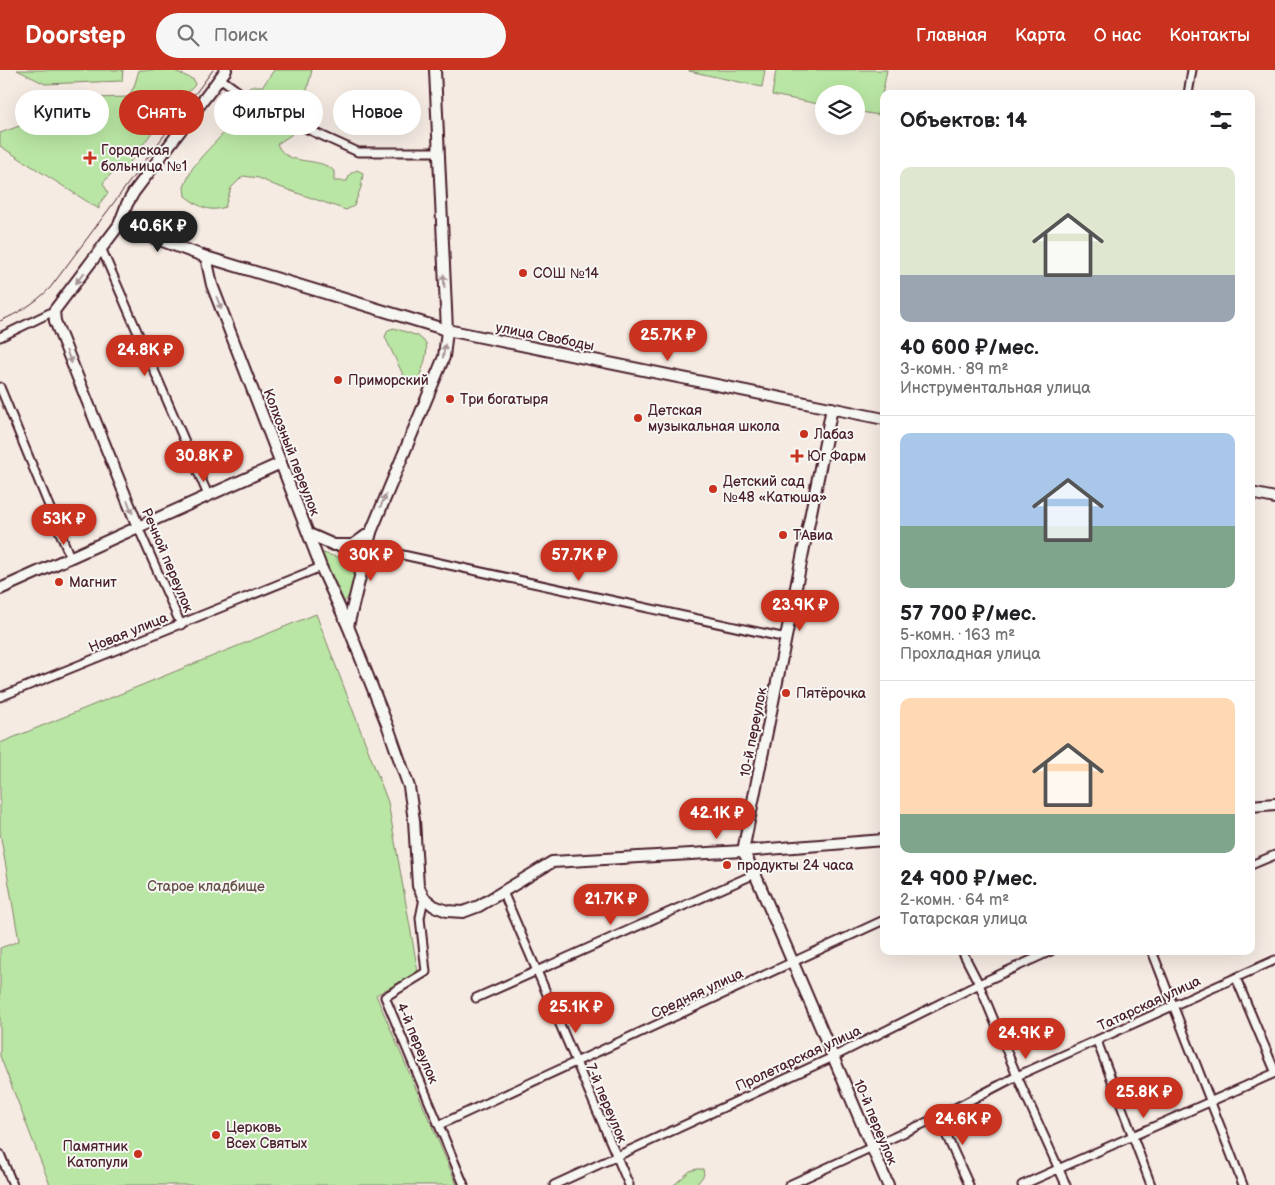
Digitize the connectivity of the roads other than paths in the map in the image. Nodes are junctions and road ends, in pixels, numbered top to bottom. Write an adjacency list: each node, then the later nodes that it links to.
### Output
1 (435, 70): 5 (main road)
2 (1192, 70): 4 (street)
3 (223, 74): 5 (street); 6 (main road)
4 (1189, 90)
5 (438, 152): 10 (main road, one-way to 5)
6 (119, 225): 7 (main road); 8 (main road, улица Свободы)
7 (102, 250): 9 (main road, one-way to 9); 17 (street)
8 (206, 256): 10 (main road, улица Свободы); 15 (main road, Колхозный переулок, one-way to 15)
9 (54, 311): 11 (street); 19 (main road, Речной переулок, one-way to 19)
10 (447, 330): 13 (main road, улица Свободы); 20 (main road, one-way to 10)
11 (0, 337)
12 (0, 388): 23 (street)
13 (832, 408): 14 (main road, улица Свободы); 28 (main road, 10-й переулок)
14 (880, 418)
15 (281, 463): 17 (main road); 21 (main road, Колхозный переулок)
16 (1255, 494): 18 (main road)
17 (208, 495): 19 (main road)
18 (1275, 498)
19 (138, 527): 23 (main road); 26 (street, Речной переулок)
20 (370, 532): 21 (main road); 22 (main road)
21 (309, 534): 24 (main road, Колхозный переулок)
22 (366, 547): 27 (main road); 28 (street)
23 (70, 557): 25 (main road)
24 (321, 567): 26 (street, Новая улица); 27 (main road, Колхозный переулок)
25 (1, 585)
26 (181, 625): 29 (street, Новая улица)
27 (348, 626): 38 (main road, Колхозный переулок)
28 (786, 638): 33 (main road, 10-й переулок)
29 (0, 697)
30 (1275, 804): 31 (main road)
31 (1255, 806)
32 (880, 840): 33 (main road)
33 (743, 851): 36 (main road, 10-й переулок); 37 (main road)
34 (1275, 855): 35 (street)
35 (1255, 863)
36 (755, 874): 44 (main road, 10-й переулок); 45 (street)
37 (503, 892): 38 (main road); 45 (street, 7-й переулок)
38 (424, 898): 57 (street, 4-й переулок)
39 (880, 922): 44 (street, Средняя улица)
40 (964, 955): 47 (street)
41 (1042, 955): 47 (street, Пролетарская улица)
42 (1154, 955): 49 (street)
43 (1275, 960): 46 (street, Татарская улица)
44 (793, 962): 51 (main road, 10-й переулок); 52 (street, Средняя улица)
45 (536, 971): 48 (street); 52 (street, 7-й переулок)
46 (1236, 978): 49 (street, Татарская улица); 53 (street)
47 (979, 984): 51 (street, Пролетарская улица); 54 (street)
48 (476, 998)
49 (1173, 1005): 50 (street, Татарская улица); 55 (street)
50 (1096, 1041): 54 (street, Татарская улица); 58 (street)
51 (833, 1056): 59 (main road, 10-й переулок); 61 (street, Пролетарская улица)
52 (576, 1062): 57 (street, Средняя улица); 61 (street, 7-й переулок)
53 (1275, 1072): 55 (street)
54 (1017, 1076): 56 (street, Татарская улица); 62 (street)
55 (1210, 1103): 58 (street); 73 (street)
56 (938, 1117): 59 (street, Татарская улица); 69 (street)
57 (439, 1125): 65 (street, 4-й переулок)
58 (1132, 1136): 62 (street); 72 (street)
59 (872, 1147): 63 (street, Татарская улица); 68 (main road, 10-й переулок)
60 (0, 1154): 64 (street)
61 (616, 1156): 66 (street, Пролетарская улица); 67 (street, 7-й переулок)
62 (1059, 1169): 70 (street); 71 (street)
63 (794, 1184)
64 (14, 1185)
65 (464, 1185)
66 (554, 1185)
67 (629, 1185)
68 (888, 1185)
69 (968, 1185)
70 (1022, 1185)
71 (1066, 1185)
72 (1151, 1185)
73 (1243, 1185)

